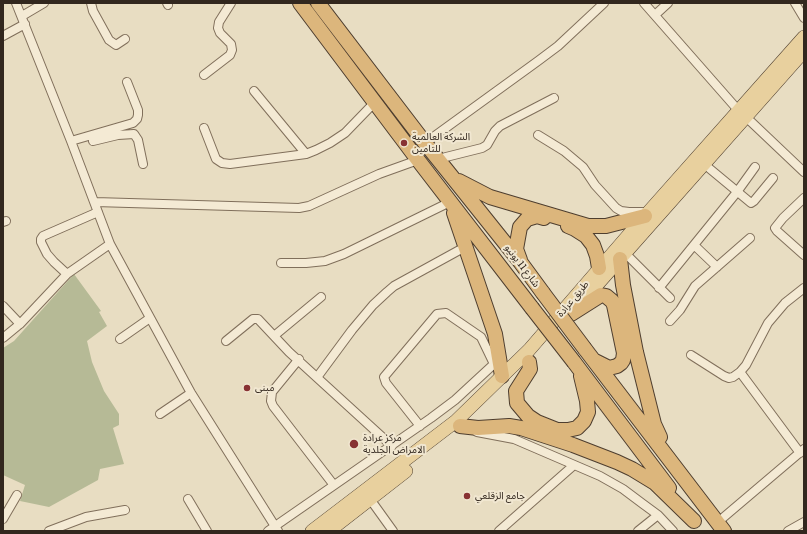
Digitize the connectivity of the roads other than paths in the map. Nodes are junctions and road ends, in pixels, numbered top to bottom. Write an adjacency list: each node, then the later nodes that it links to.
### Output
1 (16, 3): 12 (street)
2 (44, 3): 12 (street)
3 (91, 3): 17 (street)
4 (231, 3): 20 (street)
5 (300, 3): 24 (highway, شارع 11 يونيو)
6 (318, 3): 29 (highway, شارع 11 يونيو)
7 (604, 3): 29 (street)
8 (644, 3): 11 (street)
9 (668, 3): 11 (street)
10 (795, 3): 13 (street)
11 (654, 15): 25 (street)
12 (22, 16): 14 (street)
13 (804, 18)
14 (25, 24): 15 (street); 28 (street)
15 (3, 36)
16 (804, 37): 19 (main road, طريق عرادة)
17 (125, 39)
18 (804, 51): 19 (main road, طريق عرادة)
19 (782, 70): 25 (main road, طريق عرادة)
20 (204, 75)
21 (127, 82): 28 (street)
22 (254, 91): 30 (street)
23 (554, 98): 32 (street)
24 (376, 102): 30 (street); 31 (highway, شارع 11 يونيو)
25 (742, 113): 34 (main road, طريق عرادة); 36 (street); 44 (main road, طريق عرادة)
26 (204, 128): 30 (street)
27 (538, 135): 44 (street)
28 (72, 143): 33 (street); 41 (street)
29 (425, 143): 32 (highway, شارع 11 يونيو)
30 (306, 154)
31 (418, 160): 41 (street); 42 (highway, شارع 11 يونيو)
32 (438, 160): 37 (highway, شارع 11 يونيو)
33 (143, 164)
34 (704, 164): 39 (street); 50 (main road, طريق عرادة)
35 (755, 167): 39 (street)
36 (804, 172)
37 (451, 176): 44 (highway); 52 (highway, شارع 11 يونيو)
38 (773, 178): 39 (street)
39 (737, 192): 47 (street)
40 (804, 198): 49 (street)
41 (95, 202): 43 (street)
42 (450, 202): 48 (highway); 51 (street); 74 (highway, شارع 11 يونيو, bridge)
43 (98, 212): 46 (street); 55 (street)
44 (647, 214): 54 (main road, طريق عرادة)
45 (750, 238): 53 (street)
46 (110, 244): 55 (street); 62 (street)
47 (694, 244): 53 (street); 56 (street)
48 (465, 247): 72 (highway); 76 (street)
49 (804, 255)
50 (623, 256): 56 (street); 61 (main road, طريق عرادة); 84 (highway)
51 (281, 263)
52 (521, 263): 54 (highway); 69 (highway, شارع 11 يونيو, bridge)
53 (717, 267): 63 (street)
54 (599, 268): 77 (main road, طريق عرادة)
55 (67, 274): 64 (street)
56 (659, 288): 59 (street)
57 (803, 290): 75 (street)
58 (321, 297): 65 (street)
59 (670, 298)
60 (3, 306): 64 (street)
61 (571, 314): 69 (highway); 73 (main road, طريق عرادة)
62 (150, 318): 67 (street); 78 (street)
63 (670, 321)
64 (20, 324): 66 (street)
65 (274, 336): 68 (street); 71 (street)
66 (3, 338)
67 (120, 339)
68 (226, 341)
69 (589, 354): 84 (highway, شارع 11 يونيو)
70 (691, 355): 75 (street)
71 (299, 359): 76 (street); 86 (street)
72 (497, 361): 77 (highway); 81 (street); 81 (street)
73 (530, 362): 74 (highway); 80 (main road, طريق عرادة)
74 (577, 366): 94 (highway, شارع 11 يونيو)
75 (740, 372): 83 (street)
76 (318, 376): 82 (street)
77 (502, 376): 80 (main road, طريق عرادة)
78 (191, 393): 79 (street); 96 (street)
79 (160, 414)
80 (458, 423): 85 (street); 89 (main road, طريق عرادة); 94 (highway); 99 (main road, طريق عرادة)
81 (420, 426): 82 (street)
82 (392, 446): 86 (street)
83 (802, 451): 95 (street)
84 (672, 461): 95 (highway, شارع 11 يونيو)
85 (574, 465): 91 (street); 102 (street)
86 (333, 484): 96 (street)
87 (17, 495): 92 (street)
88 (188, 499): 98 (street)
89 (370, 499): 100 (main road, طريق عرادة); 101 (street)
90 (125, 510): 97 (street)
91 (658, 516): 103 (street); 104 (street)
92 (3, 519)
93 (804, 522): 105 (street)
94 (697, 526)
95 (721, 527)
96 (273, 529)
97 (49, 531)
98 (207, 531)
99 (312, 531)
100 (329, 531)
101 (393, 531)
102 (499, 531)
103 (638, 531)
104 (674, 531)
105 (788, 531)

